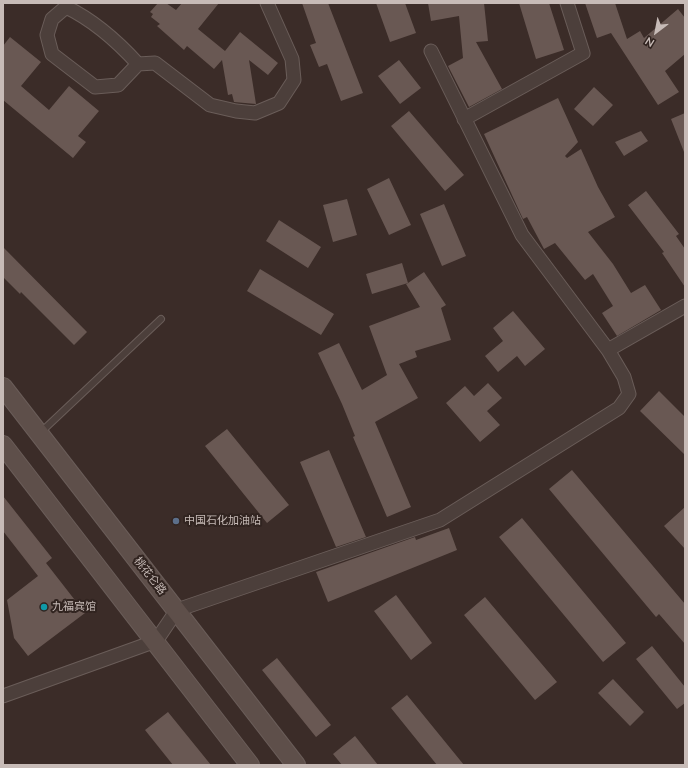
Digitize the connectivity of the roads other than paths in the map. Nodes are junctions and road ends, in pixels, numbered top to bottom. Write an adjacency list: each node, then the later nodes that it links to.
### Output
1 (267, 3): 4 (street)
2 (567, 3): 5 (street)
3 (431, 51): 5 (street)
4 (138, 64): 4 (street)
5 (464, 119): 8 (street)
6 (685, 306): 8 (street)
7 (161, 319): 10 (lane)
8 (608, 350): 12 (street)
9 (3, 387): 10 (main road, 桃花仑路)
10 (39, 434): 12 (main road, 桃花仑路)
11 (3, 445): 13 (main road)
12 (177, 610): 13 (street); 16 (main road, 桃花仑路)
13 (156, 641): 14 (street); 15 (main road)
14 (3, 696)
15 (250, 765)
16 (296, 765)

